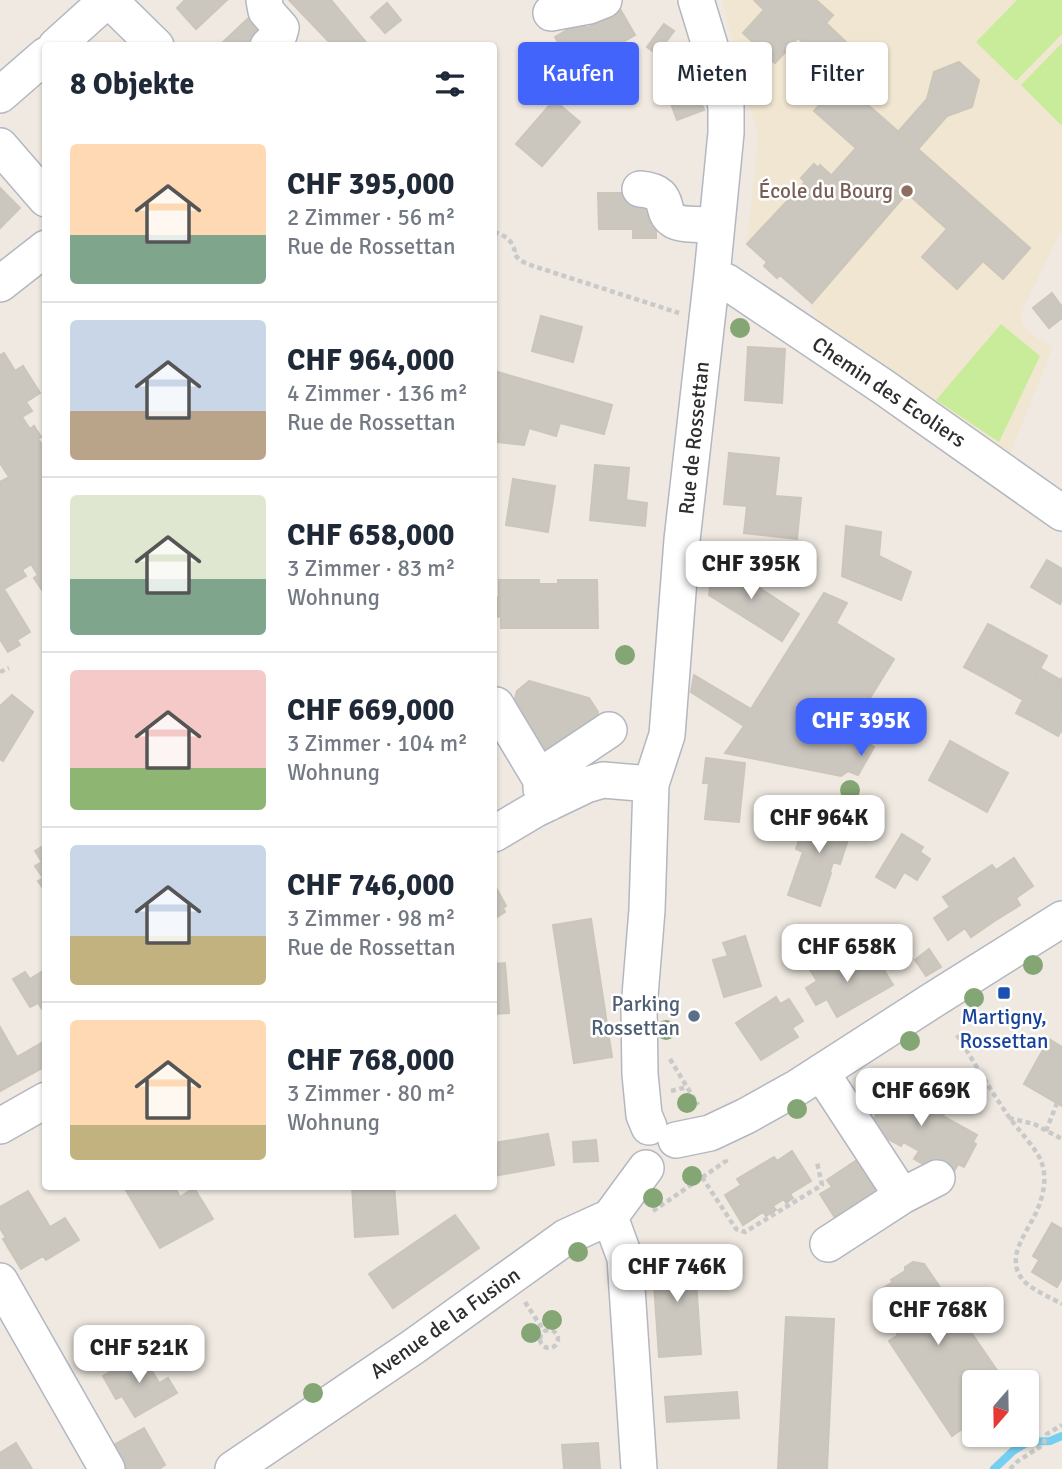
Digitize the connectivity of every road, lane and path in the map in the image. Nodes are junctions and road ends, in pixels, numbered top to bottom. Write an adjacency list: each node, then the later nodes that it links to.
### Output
1 (108, 0): 6 (street); 7 (street)
2 (264, 0): 8 (street)
3 (604, 0): 5 (street)
4 (696, 0): 14 (street, Rue de Rossettan)
5 (551, 13)
6 (61, 42)
7 (152, 42)
8 (272, 42)
9 (42, 58): 10 (street)
10 (0, 95)
11 (0, 146): 13 (street)
12 (640, 189): 14 (street)
13 (42, 195)
14 (716, 225): 17 (street, Rue de Rossettan)
15 (497, 233): 19 (path)
16 (42, 251): 18 (street)
17 (712, 275): 20 (street, Chemin des Ecoliers); 25 (street, Rue de Rossettan)
18 (0, 284)
19 (690, 316)
20 (1062, 513)
21 (9, 668): 22 (path)
22 (0, 672)
23 (497, 707): 26 (street)
24 (610, 730): 26 (street)
25 (651, 784): 26 (street); 38 (street, Rue de Rossettan)
26 (545, 791): 27 (street)
27 (497, 832)
28 (1062, 919): 31 (street)
29 (957, 1035): 35 (path)
30 (667, 1055): 34 (path)
31 (821, 1072): 38 (street); 42 (street)
32 (42, 1102): 36 (street)
33 (1057, 1103): 37 (path)
34 (699, 1107)
35 (1009, 1118): 37 (path); 48 (path)
36 (0, 1126)
37 (1046, 1131): 39 (path)
38 (663, 1133): 45 (street, Avenue de la Fusion)
39 (1062, 1139)
40 (726, 1161): 43 (path)
41 (817, 1162): 43 (path)
42 (899, 1175): 44 (street); 46 (street)
43 (702, 1177): 45 (path)
44 (937, 1178)
45 (614, 1226): 52 (street, Avenue de la Fusion); 53 (street)
46 (828, 1244)
47 (0, 1281): 51 (street)
48 (1062, 1304)
49 (558, 1341): 49 (path)
50 (1062, 1425): 54 (path)
51 (107, 1469)
52 (233, 1469)
53 (639, 1469)
54 (1010, 1469)

